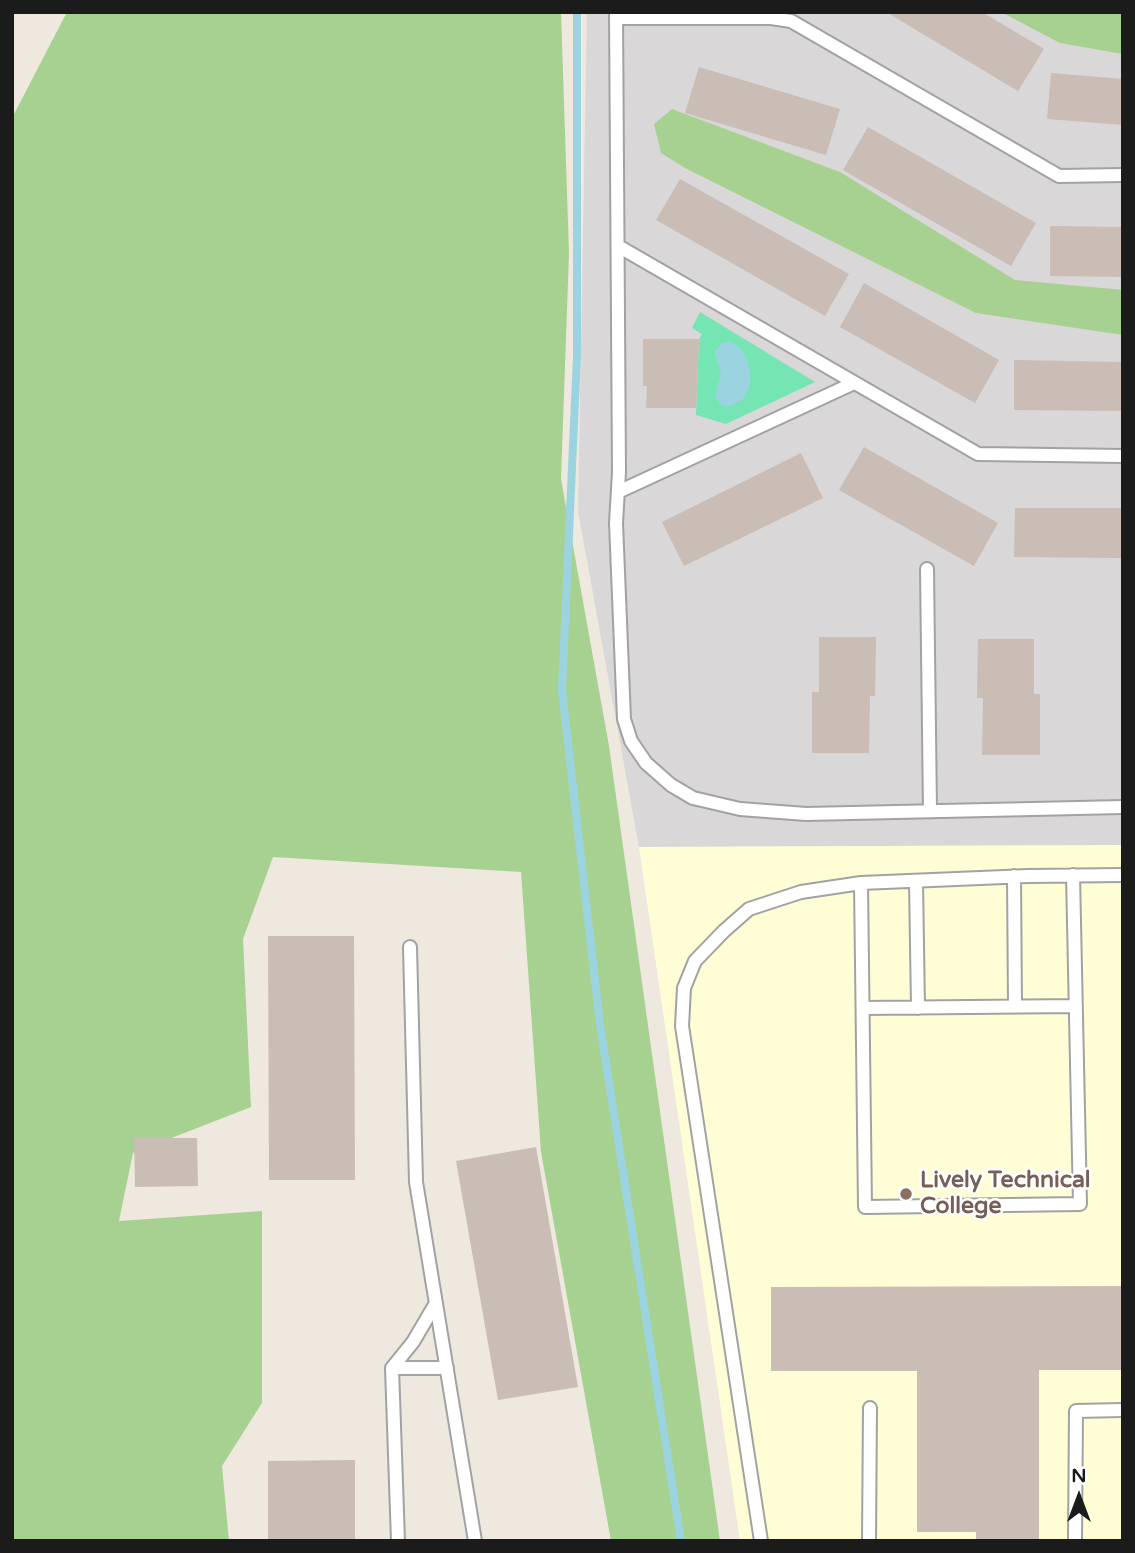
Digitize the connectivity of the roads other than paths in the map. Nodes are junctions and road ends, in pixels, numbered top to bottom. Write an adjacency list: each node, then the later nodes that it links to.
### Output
1 (616, 15): 2 (lane); 3 (lane)
2 (1123, 175)
3 (618, 246): 4 (lane); 6 (lane)
4 (854, 383): 5 (lane); 6 (lane)
5 (1123, 456)
6 (618, 492): 9 (lane)
7 (927, 569): 9 (lane)
8 (1123, 807): 9 (lane)
9 (930, 811)
10 (1073, 875): 11 (lane); 12 (lane); 17 (lane)
11 (1123, 875)
12 (1014, 876): 13 (lane); 16 (lane)
13 (916, 881): 14 (lane); 19 (lane)
14 (861, 883): 18 (lane); 27 (lane)
15 (410, 947): 20 (lane)
16 (1015, 1005): 17 (lane); 19 (lane)
17 (1076, 1006): 18 (lane)
18 (863, 1008): 19 (lane)
19 (918, 1008)
20 (436, 1303): 21 (lane); 22 (lane)
21 (447, 1367): 22 (lane); 26 (lane)
22 (392, 1368): 25 (lane)
23 (870, 1408): 28 (lane)
24 (1123, 1410): 29 (lane)
25 (398, 1541)
26 (475, 1541)
27 (761, 1541)
28 (869, 1541)
29 (1075, 1541)

